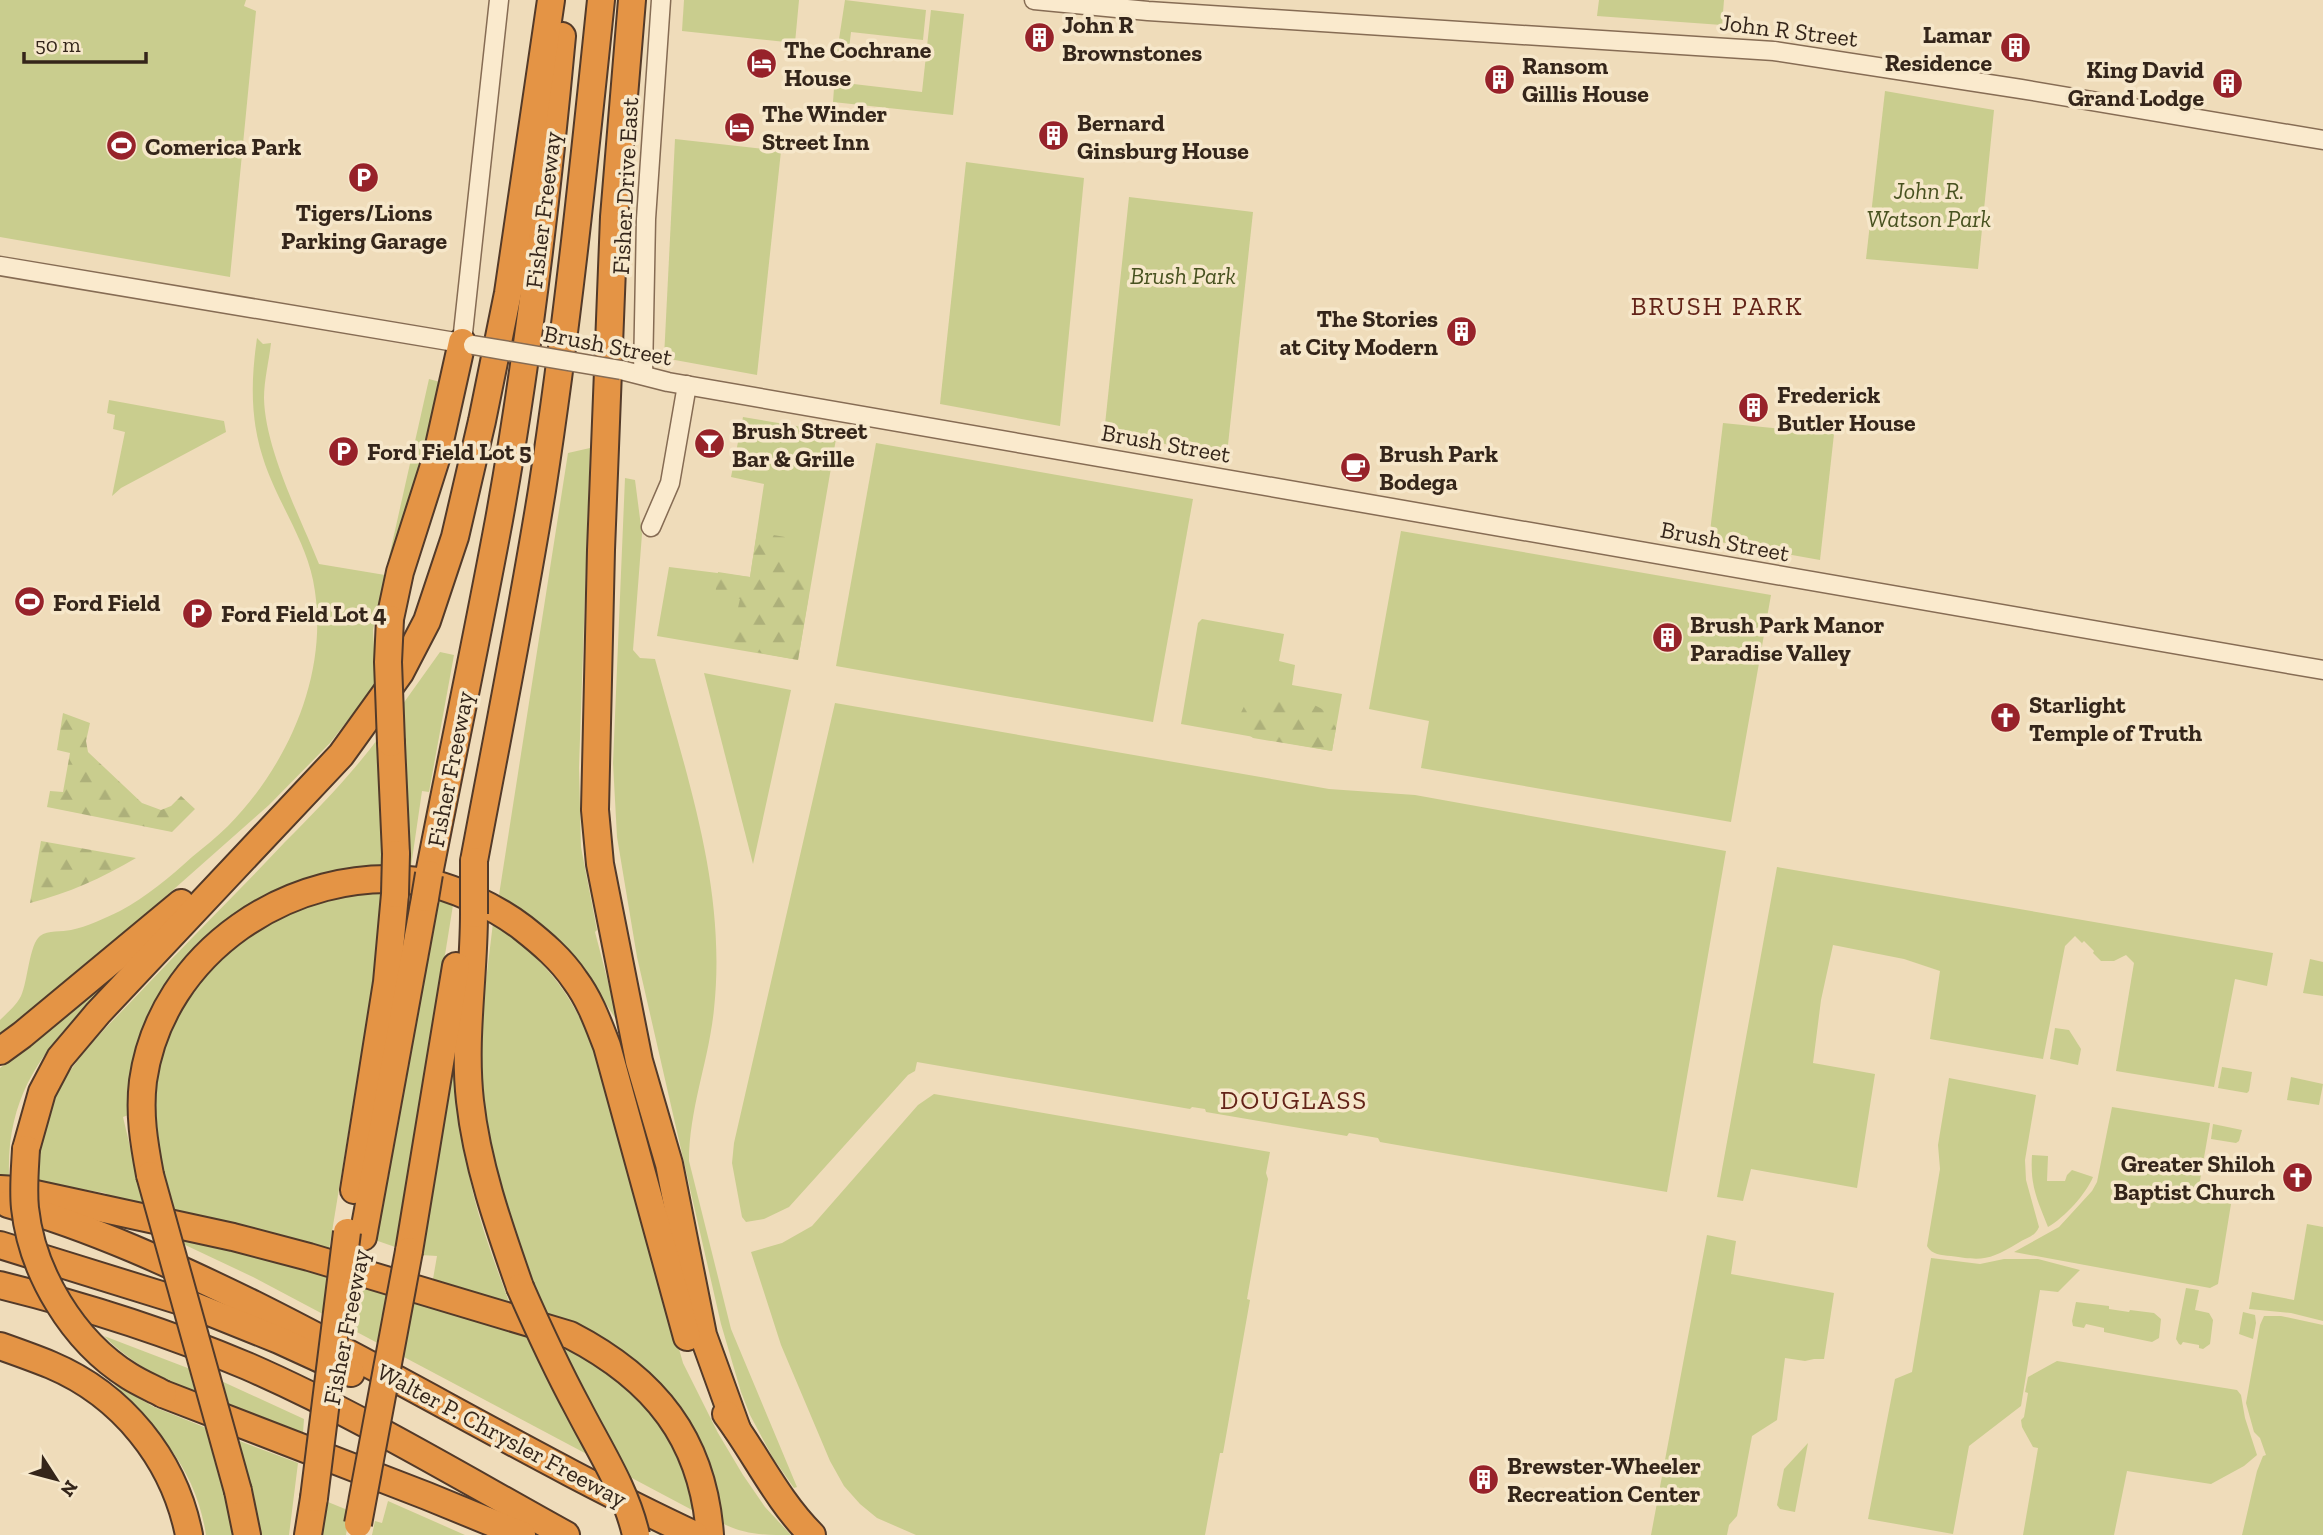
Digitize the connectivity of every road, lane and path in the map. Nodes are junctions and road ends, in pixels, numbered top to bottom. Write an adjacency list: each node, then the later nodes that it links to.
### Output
1 (499, 0): 10 (street)
2 (551, 0): 15 (highway)
3 (564, 0): 20 (highway, Fisher Freeway)
4 (601, 0): 16 (highway, Fisher Freeway, bridge)
5 (632, 0): 26 (highway)
6 (661, 0): 11 (street, Fisher Drive East)
7 (1034, 0): 8 (street, John R Street)
8 (2323, 140)
9 (0, 266): 10 (street, Brush Street)
10 (468, 344): 11 (street, Brush Street, bridge); 20 (highway, bridge)
11 (643, 375): 12 (street, Brush Street)
12 (687, 385): 13 (street); 14 (street, Brush Street)
13 (651, 527)
14 (2323, 670)
15 (271, 829): 17 (highway); 32 (highway, bridge)
16 (469, 912): 28 (highway, Fisher Freeway, bridge); 34 (highway, bridge)
17 (0, 1051)
18 (0, 1189): 36 (highway)
19 (0, 1202): 27 (highway, Walter P. Chrysler Freeway)
20 (355, 1235): 31 (highway, Fisher Freeway, bridge)
21 (0, 1245): 27 (highway)
22 (0, 1275): 24 (highway)
23 (0, 1285): 24 (highway)
24 (100, 1312): 33 (highway)
25 (0, 1346): 29 (highway)
26 (737, 1429): 30 (highway, bridge); 37 (highway)
27 (555, 1463): 35 (highway, Walter P. Chrysler Freeway)
28 (357, 1530)
29 (189, 1535)
30 (247, 1535)
31 (308, 1535)
32 (522, 1535)
33 (566, 1535)
34 (636, 1535)
35 (695, 1535)
36 (710, 1535)
37 (812, 1535)

